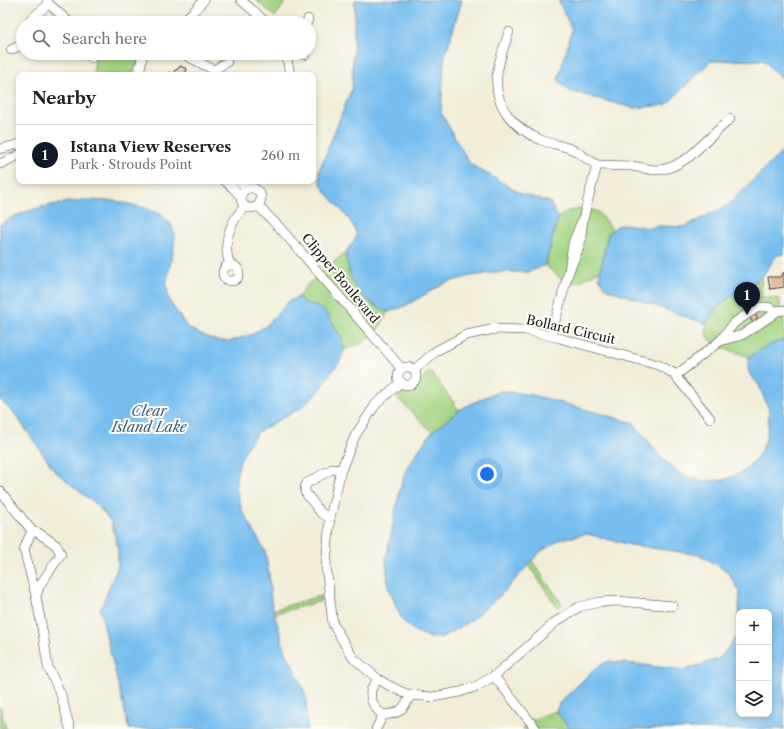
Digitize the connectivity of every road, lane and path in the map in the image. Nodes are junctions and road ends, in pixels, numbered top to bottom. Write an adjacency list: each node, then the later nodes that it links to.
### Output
1 (204, 0): 6 (street)
2 (241, 0): 7 (street)
3 (48, 2): 4 (street); 5 (street)
4 (34, 16)
5 (63, 16)
6 (189, 16)
7 (259, 16)
8 (510, 32): 24 (street)
9 (16, 48): 10 (street)
10 (11, 50)
11 (142, 60): 15 (street)
12 (194, 60): 16 (street)
13 (287, 60): 18 (street)
14 (227, 62): 17 (street)
15 (140, 69)
16 (213, 72)
17 (216, 72)
18 (289, 72)
19 (730, 119): 24 (street)
20 (16, 145): 21 (street)
21 (0, 149)
22 (16, 156): 23 (street)
23 (0, 163)
24 (597, 165): 36 (street)
25 (228, 184): 29 (street)
26 (242, 184): 28 (street)
27 (259, 185): 28 (street); 30 (street)
28 (247, 188): 29 (street)
29 (240, 197): 31 (street)
30 (258, 206): 31 (street); 38 (street, Clipper Boulevard)
31 (244, 207): 32 (street)
32 (230, 266)
33 (781, 310): 34 (street); 35 (street)
34 (742, 318): 35 (street); 37 (street)
35 (750, 330): 37 (street)
36 (551, 336): 39 (street, Bollard Circuit); 40 (street, Bollard Circuit)
37 (720, 341): 40 (street)
38 (402, 369): 39 (street); 41 (street)
39 (414, 370): 41 (street)
40 (675, 376): 42 (street, Bollard Circuit)
41 (401, 382): 43 (street)
42 (710, 418)
43 (341, 470): 45 (street); 45 (street)
44 (0, 491): 46 (street)
45 (330, 518): 50 (street)
46 (33, 532): 47 (street); 47 (street)
47 (36, 596): 53 (street)
48 (673, 606): 49 (street)
49 (494, 676): 51 (street); 55 (street)
50 (378, 679): 51 (street); 52 (street)
51 (411, 695): 52 (street)
52 (383, 715): 54 (street)
53 (70, 729)
54 (376, 729)
55 (536, 729)

